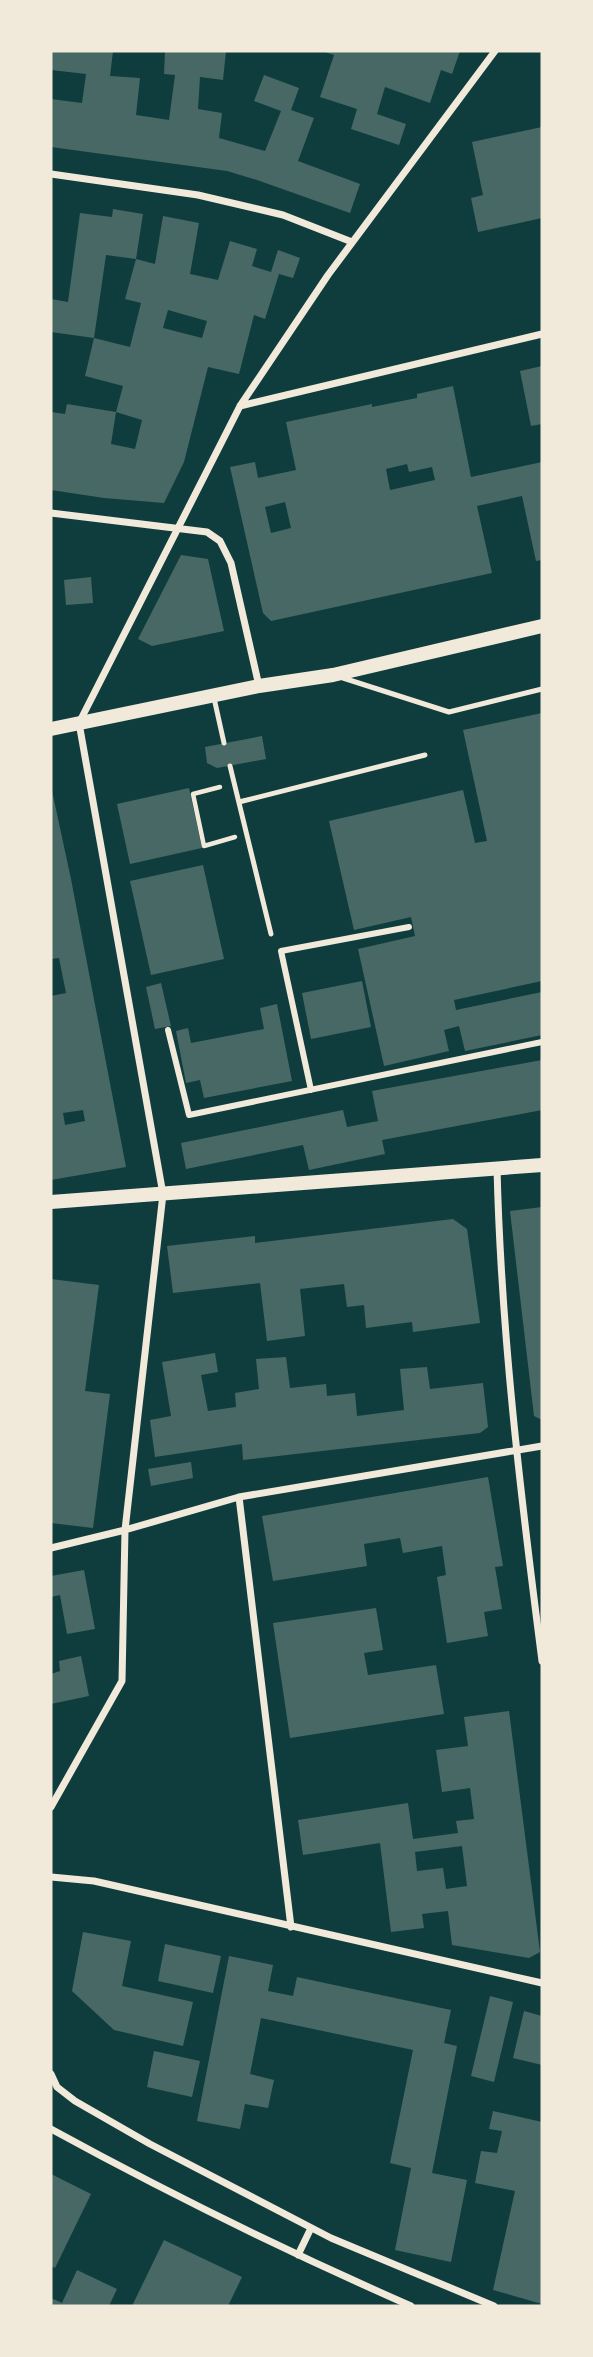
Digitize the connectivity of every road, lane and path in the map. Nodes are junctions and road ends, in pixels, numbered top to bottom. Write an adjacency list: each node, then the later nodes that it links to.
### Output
1 (495, 51): 3 (street)
2 (51, 174): 3 (street)
3 (352, 243): 5 (street)
4 (542, 334): 5 (street)
5 (240, 406): 7 (street)
6 (51, 513): 7 (street)
7 (177, 527): 10 (street); 13 (street)
8 (542, 625): 9 (main road)
9 (333, 675): 10 (main road); 11 (lane)
10 (259, 686): 12 (main road)
11 (542, 689)
12 (213, 695): 13 (main road); 15 (lane)
13 (79, 723): 14 (main road); 28 (street)
14 (51, 729)
15 (225, 743)
16 (425, 755): 19 (lane)
17 (230, 766): 19 (lane)
18 (221, 786): 20 (path)
19 (239, 802): 20 (lane)
20 (246, 834): 22 (lane)
21 (409, 927): 25 (street)
22 (271, 934)
23 (168, 1030): 25 (street)
24 (542, 1042): 25 (street)
25 (311, 1090)
26 (542, 1165): 27 (main road)
27 (497, 1168): 28 (main road); 31 (street)
28 (163, 1194): 29 (main road); 33 (street)
29 (51, 1202)
30 (542, 1446): 31 (street)
31 (515, 1449): 32 (street); 35 (street)
32 (239, 1497): 33 (street); 38 (street)
33 (125, 1530): 34 (street); 36 (street)
34 (51, 1548)
35 (542, 1661)
36 (51, 1807)
37 (51, 1877): 38 (street)
38 (290, 1927): 39 (street)
39 (542, 1983)
40 (51, 2074): 42 (street)
41 (51, 2129): 43 (street)
42 (311, 2228): 43 (street); 45 (street)
43 (298, 2255): 44 (street)
44 (411, 2306)
45 (494, 2306)

